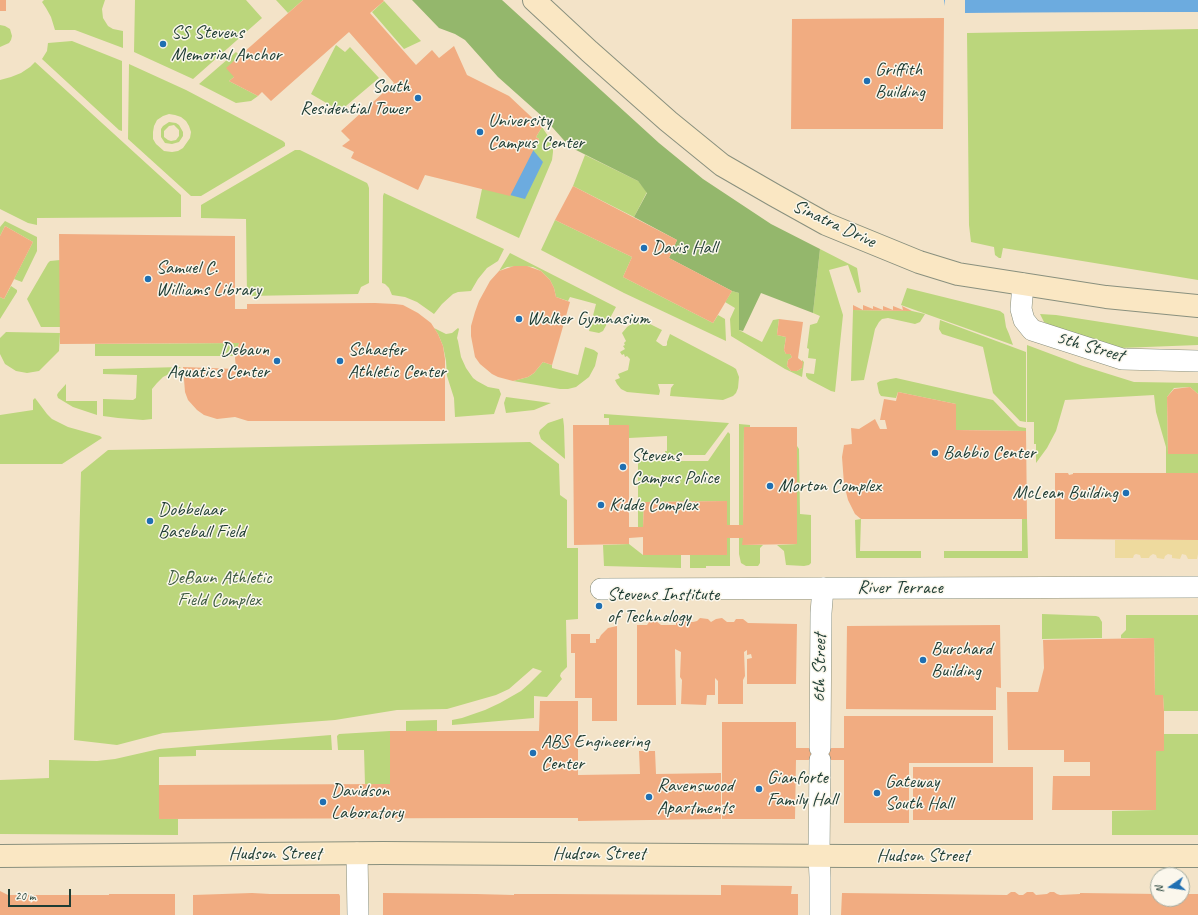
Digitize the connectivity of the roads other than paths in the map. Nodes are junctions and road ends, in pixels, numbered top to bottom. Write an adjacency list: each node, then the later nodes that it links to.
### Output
1 (534, 0): 2 (street, Sinatra Drive)
2 (1023, 284): 3 (street, Sinatra Drive); 4 (street, 5th Street)
3 (1198, 306)
4 (1198, 361)
5 (1198, 587): 6 (street, River Terrace)
6 (823, 588): 7 (street, River Terrace); 10 (street, 6th Street)
7 (601, 589)
8 (357, 853): 9 (street, Hudson Street); 10 (street, Hudson Street); 12 (street)
9 (0, 856)
10 (818, 856): 11 (street, Hudson Street); 13 (street, 6th Street)
11 (1198, 856)
12 (358, 915)
13 (820, 915)

